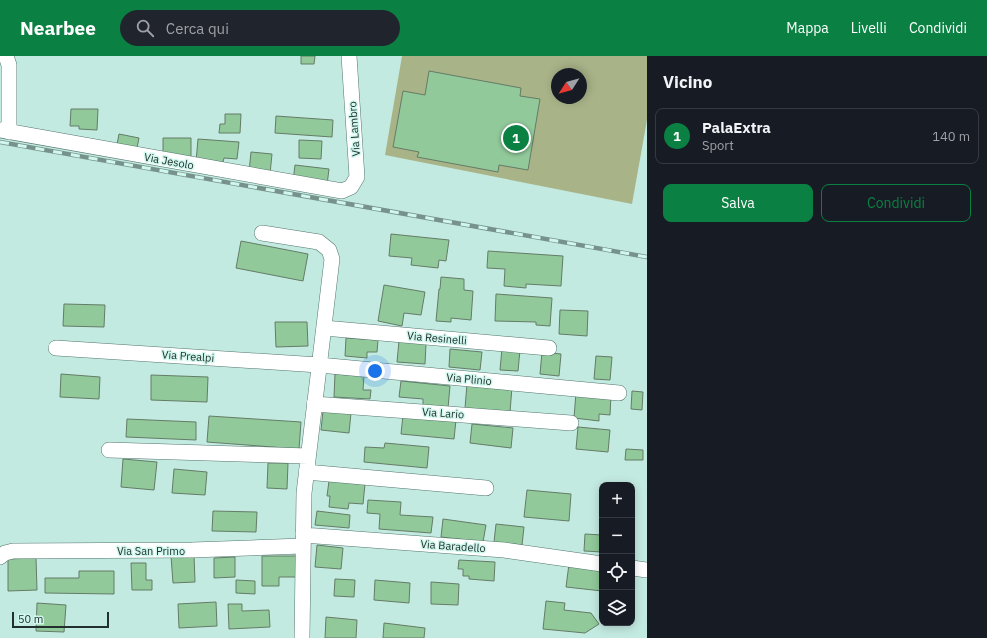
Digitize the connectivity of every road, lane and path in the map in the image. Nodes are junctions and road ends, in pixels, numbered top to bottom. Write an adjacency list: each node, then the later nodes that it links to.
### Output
1 (6, 56): 3 (street)
2 (349, 56): 4 (street, Via Lambro)
3 (5, 131): 4 (street, Via Jesolo)
4 (339, 191)
5 (262, 233): 6 (street)
6 (324, 328): 8 (street, Via Resinelli); 9 (street)
7 (56, 348): 9 (street, Via Prealpi)
8 (549, 348)
9 (319, 365): 10 (street, Via Plinio); 11 (street)
10 (619, 393)
11 (314, 404): 12 (street, Via Lario); 14 (street)
12 (571, 423)
13 (109, 450): 14 (street)
14 (308, 456): 15 (street)
15 (306, 472): 16 (street); 17 (street)
16 (486, 488)
17 (302, 540): 18 (street, Via San Primo); 19 (street, Via Baradello); 22 (street)
18 (0, 557)
19 (599, 564)
20 (635, 568): 21 (street)
21 (647, 570)
22 (302, 638)

